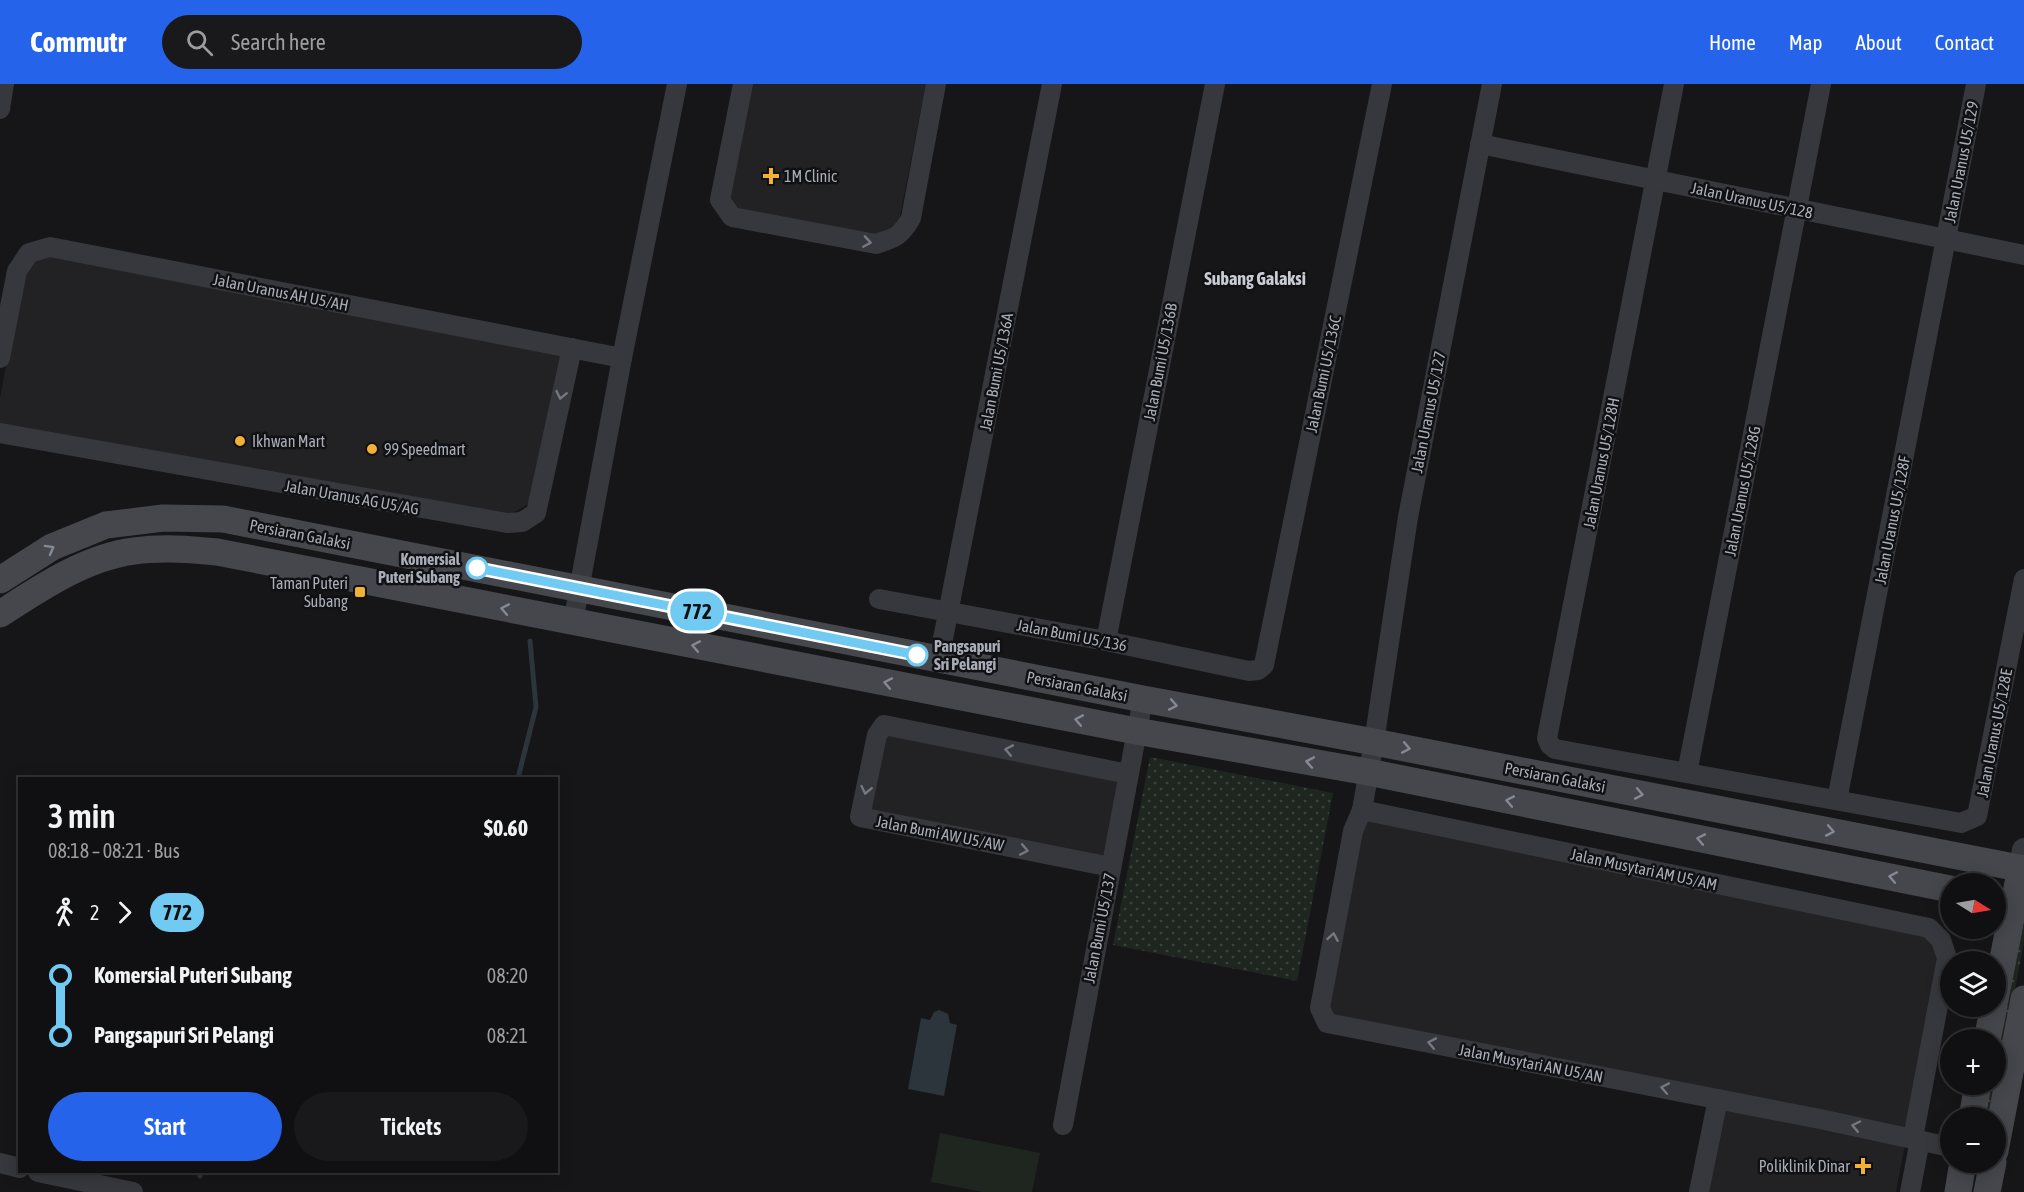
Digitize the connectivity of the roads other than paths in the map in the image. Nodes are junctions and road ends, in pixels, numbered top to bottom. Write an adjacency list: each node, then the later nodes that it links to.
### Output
1 (4, 84): 12 (street)
2 (677, 84): 21 (street)
3 (743, 84): 4 (street, one-way to 4)
4 (936, 84)
5 (1052, 84): 27 (street, Jalan Bumi U5/136A)
6 (1215, 84): 30 (street, Jalan Bumi U5/136B)
7 (1382, 84): 32 (street, Jalan Bumi U5/136C)
8 (1492, 84): 13 (street, Jalan Uranus U5/127)
9 (1674, 84): 14 (street, Jalan Uranus U5/128H)
10 (1821, 84): 15 (street, Jalan Uranus U5/128G)
11 (1976, 84): 16 (street, Jalan Uranus U5/129)
12 (0, 109)
13 (1480, 144): 14 (street, Jalan Uranus U5/128); 35 (street, Jalan Uranus U5/127)
14 (1655, 180): 15 (street, Jalan Uranus U5/128); 37 (street, Jalan Uranus U5/128H)
15 (1797, 209): 16 (street, Jalan Uranus U5/128); 37 (street, Jalan Uranus U5/128G)
16 (1946, 239): 17 (street, Jalan Uranus U5/128); 39 (street, Jalan Uranus U5/128F)
17 (2024, 255)
18 (5, 307): 19 (street, Jalan Uranus AH U5/AH); 20 (street, Jalan Uranus AH U5/AH)
19 (572, 348): 21 (street, Jalan Uranus AH U5/AH); 22 (street, Jalan Uranus AG U5/AG, one-way to 22)
20 (0, 358)
21 (622, 358): 25 (street)
22 (0, 433)
23 (2024, 579): 39 (street, Jalan Uranus U5/128E)
24 (0, 580): 25 (main road, Persiaran Galaksi, one-way to 25)
25 (580, 588): 29 (street); 31 (main road, Persiaran Galaksi)
26 (879, 599): 27 (street, Jalan Bumi U5/136)
27 (949, 611): 30 (street, Jalan Bumi U5/136); 31 (street, Jalan Bumi U5/136A)
28 (0, 614): 29 (main road, Persiaran Galaksi, one-way to 28)
29 (573, 622): 34 (main road, Persiaran Galaksi, one-way to 29)
30 (1106, 640): 32 (street, Jalan Bumi U5/136)
31 (939, 659): 33 (main road, Persiaran Galaksi)
32 (1264, 665)
33 (1143, 699): 34 (street, Jalan Bumi U5/137); 35 (main road, Persiaran Galaksi, one-way to 35)
34 (1136, 731): 36 (main road, Persiaran Galaksi, one-way to 34); 38 (street, Jalan Bumi U5/137)
35 (1374, 742): 36 (street, Jalan Uranus U5/127); 41 (main road, Persiaran Galaksi, one-way to 41)
36 (1368, 772): 40 (street); 43 (main road, Persiaran Galaksi, one-way to 36)
37 (1688, 773): 39 (street)
38 (1128, 774): 42 (street, Jalan Bumi U5/137); 42 (street, Jalan Bumi AW U5/AW, one-way to 42)
39 (1837, 800)
40 (1362, 810): 47 (street, Jalan Musytari AN U5/AN, one-way to 40); 50 (street, Jalan Musytari AM U5/AM)
41 (2023, 863): 44 (main road)
42 (1111, 867): 49 (street, Jalan Bumi U5/137)
43 (1940, 887)
44 (2011, 901): 45 (main road)
45 (2003, 951)
46 (2024, 999): 48 (main road)
47 (1718, 1099): 50 (street, Jalan Musytari AN U5/AN, one-way to 47); 59 (street)
48 (2003, 1107)
49 (1063, 1125)
50 (1917, 1139): 51 (street, Jalan Musytari AN U5/AN); 60 (street)
51 (1940, 1145)
52 (0, 1163): 53 (street)
53 (18, 1168)
54 (40, 1173): 57 (street)
55 (1961, 1173): 61 (main road)
56 (1991, 1173): 62 (main road)
57 (69, 1185): 58 (street)
58 (134, 1192)
59 (1699, 1192)
60 (1910, 1192)
61 (1958, 1192)
62 (1987, 1192)

